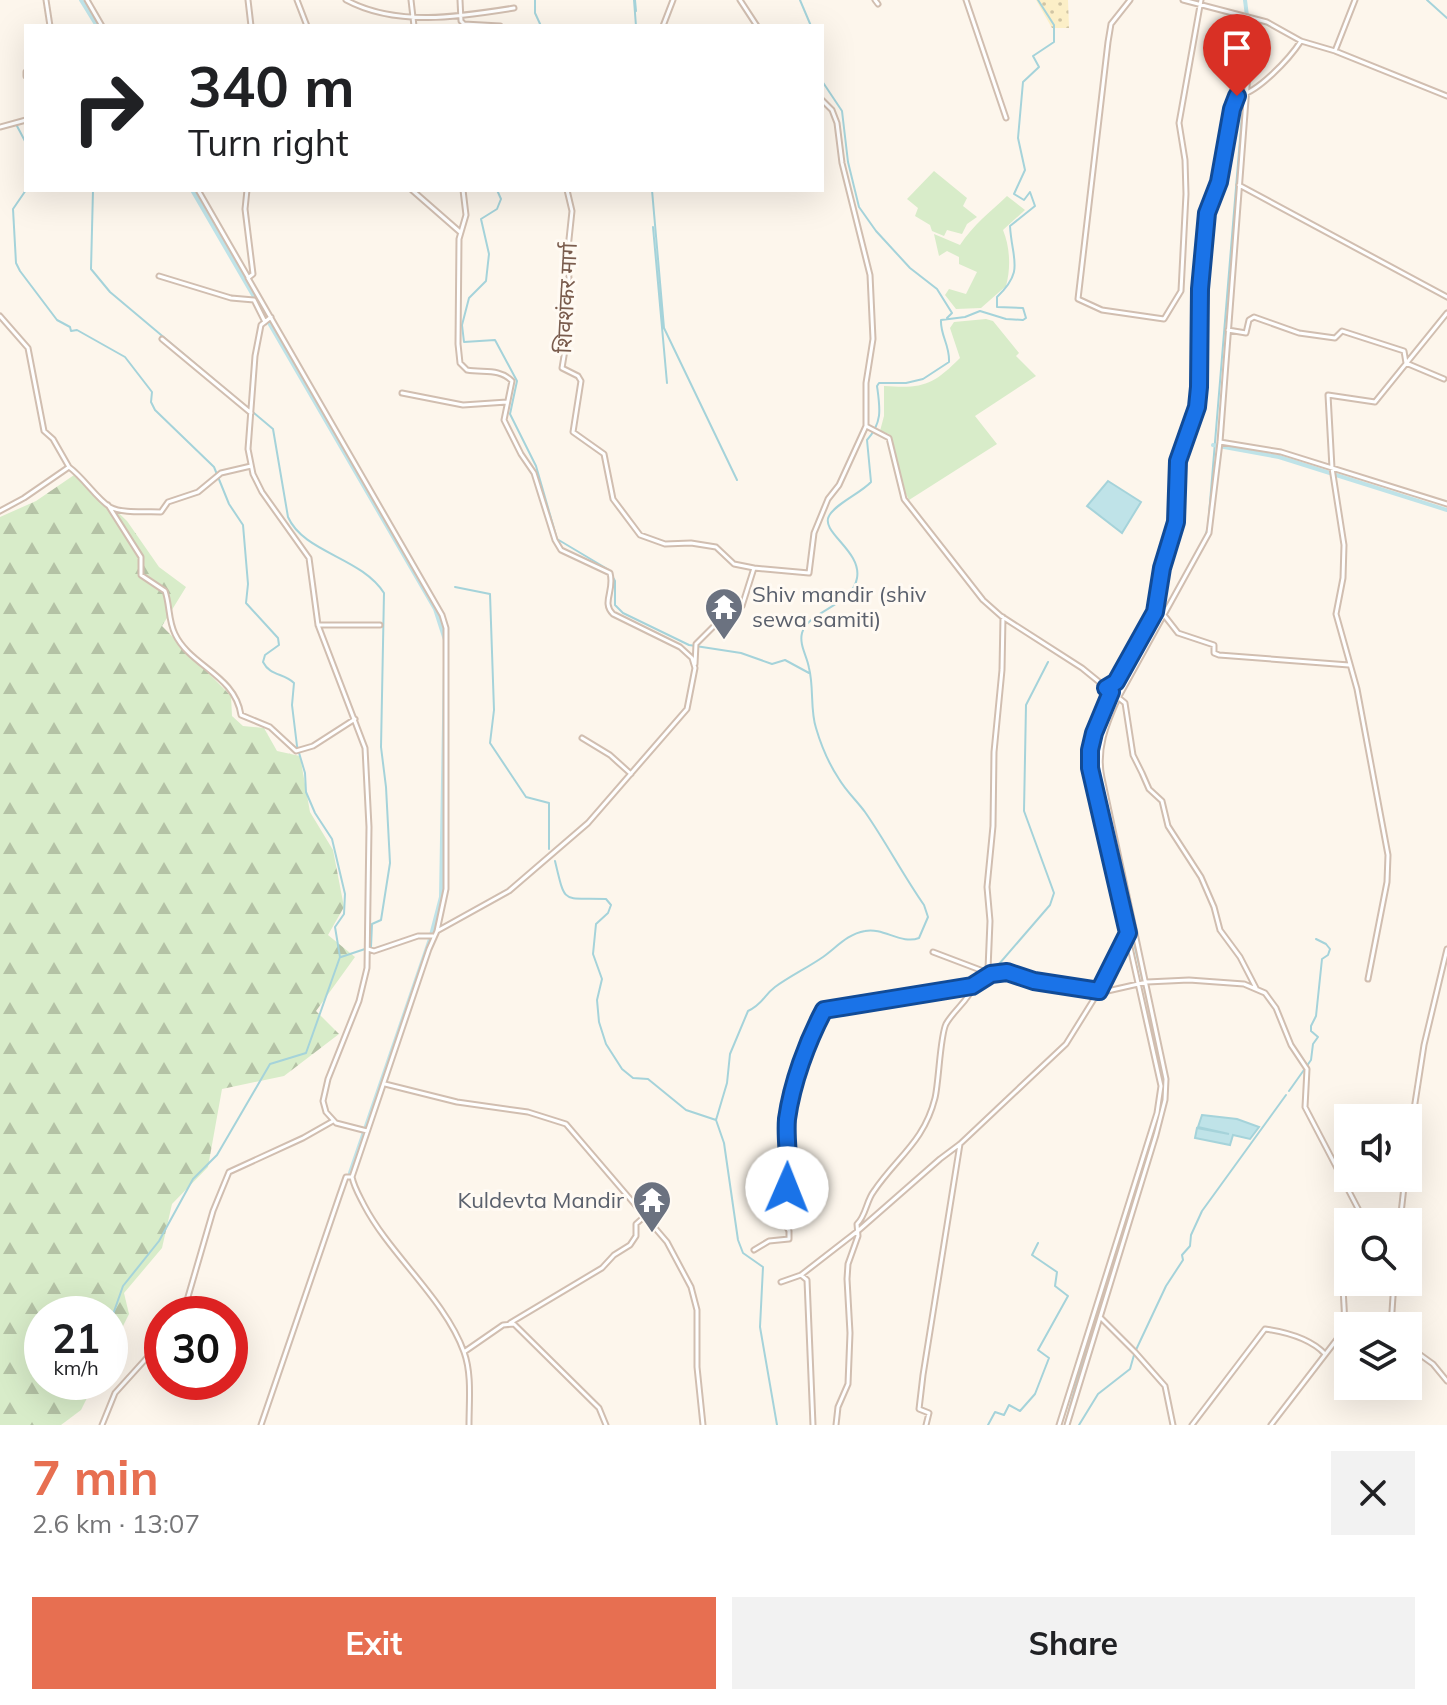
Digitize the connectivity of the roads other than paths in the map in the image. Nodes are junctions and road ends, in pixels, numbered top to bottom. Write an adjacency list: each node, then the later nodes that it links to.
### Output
1 (46, 0): 20 (street)
2 (87, 0): 21 (street)
3 (248, 0): 22 (street)
4 (297, 0): 23 (street)
5 (346, 0): 18 (street)
6 (411, 0): 18 (street)
7 (460, 0): 17 (street)
8 (673, 0): 26 (street)
9 (740, 0): 27 (street)
10 (966, 0): 33 (street)
11 (1130, 0): 15 (street)
12 (1183, 0): 15 (street)
13 (1201, 0): 15 (street)
14 (1355, 0): 29 (street)
15 (1200, 6): 19 (street)
16 (514, 8): 17 (street)
17 (461, 14): 18 (street); 25 (street)
18 (412, 19): 24 (street)
19 (1249, 20): 28 (street); 30 (street)
20 (50, 24)
21 (101, 24)
22 (251, 24)
23 (306, 24)
24 (413, 24)
25 (464, 24)
26 (664, 24)
27 (756, 24)
28 (1301, 41): 29 (street); 30 (street)
29 (1335, 51): 31 (street)
30 (1244, 96): 36 (street); 71 (street)
31 (1447, 96)
32 (824, 102): 56 (street)
33 (1006, 118)
34 (24, 121): 35 (street)
35 (0, 127)
36 (1239, 185): 45 (street); 49 (street)
37 (199, 192): 44 (street)
38 (247, 192): 44 (street)
39 (414, 192): 42 (street)
40 (463, 192): 42 (street)
41 (567, 192): 64 (street, शिवशंकर मार्ग)
42 (461, 233): 54 (street)
43 (159, 276): 48 (street)
44 (248, 278): 48 (street)
45 (1447, 297)
46 (1447, 313): 51 (street)
47 (0, 316): 59 (street)
48 (268, 320): 55 (street); 76 (street)
49 (1228, 330): 51 (street); 57 (street)
50 (162, 339): 55 (street)
51 (1406, 363): 52 (street); 60 (street)
52 (1444, 379)
53 (402, 393): 54 (street)
54 (507, 402): 70 (street)
55 (251, 410): 58 (street)
56 (868, 428): 64 (street); 66 (street)
57 (1220, 442): 60 (street); 65 (street)
58 (251, 466): 62 (street); 67 (street)
59 (69, 467): 62 (street); 63 (street)
60 (1332, 468): 61 (street); 69 (street)
61 (1447, 504)
62 (108, 505): 73 (street)
63 (0, 511)
64 (754, 568): 70 (street)
65 (1164, 615): 69 (street); 72 (street)
66 (1003, 617): 71 (street); 82 (street)
67 (318, 625): 68 (street); 73 (street)
68 (380, 625)
69 (1350, 665): 83 (street)
70 (695, 668): 75 (street)
71 (1106, 688): 72 (street)
72 (1115, 696): 77 (street); 84 (street); 87 (street)
73 (355, 719): 79 (street)
74 (582, 738): 75 (street)
75 (631, 774): 76 (street)
76 (437, 931): 78 (street)
77 (1128, 933): 85 (street); 88 (street)
78 (433, 936): 79 (street); 89 (street)
79 (367, 949): 91 (street)
80 (1447, 949): 90 (street)
81 (933, 952): 82 (street)
82 (991, 974): 86 (street); 88 (street)
83 (1368, 979)
84 (1147, 982): 85 (street); 87 (street); 102 (street)
85 (1139, 984): 88 (street); 118 (street)
86 (974, 985): 97 (street); 98 (street)
87 (1256, 988): 95 (street)
88 (1099, 991): 93 (street)
89 (385, 1084): 92 (street); 96 (street)
90 (1415, 1104)
91 (333, 1121): 92 (street); 101 (street)
92 (365, 1130): 94 (street)
93 (960, 1144): 97 (street); 117 (street)
94 (352, 1177): 105 (street); 111 (street)
95 (1358, 1208)
96 (645, 1216): 103 (street); 114 (street)
97 (859, 1230): 99 (street); 116 (street)
98 (754, 1250)
99 (801, 1275): 100 (street); 115 (street)
100 (781, 1282)
101 (188, 1296)
102 (1101, 1318): 119 (street); 120 (street)
103 (510, 1323): 105 (street); 113 (street)
104 (1334, 1344): 106 (street)
105 (464, 1352): 112 (street)
106 (1325, 1354): 121 (street); 122 (street)
107 (1422, 1356): 109 (street)
108 (144, 1361): 110 (street)
109 (1447, 1381)
110 (102, 1425)
111 (261, 1425)
112 (469, 1425)
113 (606, 1425)
114 (703, 1425)
115 (813, 1425)
116 (836, 1425)
117 (926, 1425)
118 (1059, 1425)
119 (1067, 1425)
120 (1173, 1425)
121 (1192, 1425)
122 (1271, 1425)

